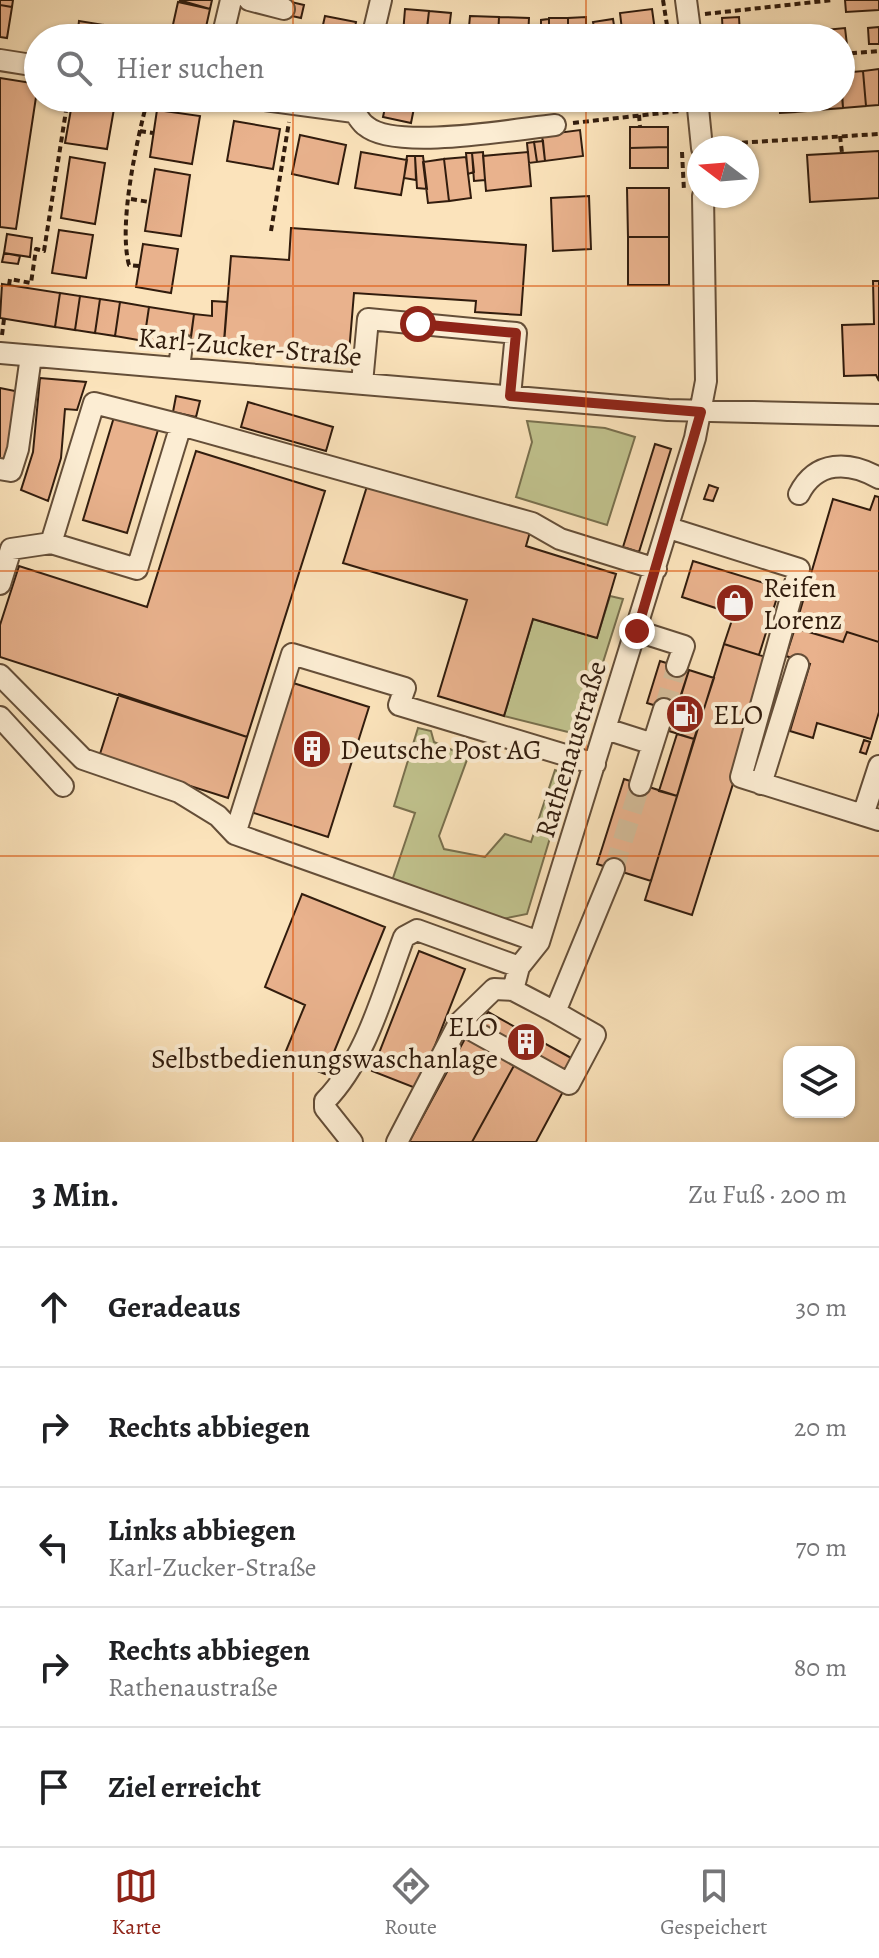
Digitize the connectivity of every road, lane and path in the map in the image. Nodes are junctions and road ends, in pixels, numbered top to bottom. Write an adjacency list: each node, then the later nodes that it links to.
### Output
1 (231, 0): 9 (street)
2 (249, 0): 7 (street)
3 (381, 0): 10 (street)
4 (663, 0): 11 (path)
5 (686, 0): 12 (street)
6 (833, 0): 8 (path)
7 (284, 9)
8 (704, 14)
9 (225, 24)
10 (375, 24)
11 (667, 24)
12 (689, 24)
13 (879, 51): 14 (path)
14 (855, 53)
15 (0, 60): 16 (street)
16 (24, 64)
17 (66, 112): 38 (path)
18 (144, 112): 26 (path)
19 (290, 112): 36 (path)
20 (359, 112): 24 (street)
21 (654, 112): 23 (path)
22 (699, 112): 29 (street)
23 (639, 115): 24 (path); 25 (path)
24 (555, 125)
25 (640, 127)
26 (139, 131): 27 (path); 33 (path)
27 (153, 133)
28 (879, 134): 30 (path)
29 (701, 136)
30 (840, 136): 31 (path); 32 (path)
31 (759, 142)
32 (842, 153)
33 (131, 199): 34 (path); 37 (path)
34 (149, 202)
35 (703, 208): 45 (street, Rathenaustraße)
36 (271, 231)
37 (139, 266)
38 (9, 285)
39 (182, 344): 42 (street)
40 (0, 353): 41 (street, Karl-Zucker-Straße)
41 (31, 356): 42 (street, Karl-Zucker-Straße); 48 (street)
42 (179, 368): 43 (street, Karl-Zucker-Straße)
43 (362, 383): 44 (street, Karl-Zucker-Straße); 44 (street)
44 (510, 396): 45 (street, Karl-Zucker-Straße)
45 (701, 412): 46 (street, Karl-Zucker-Straße); 51 (street, Rathenaustraße)
46 (879, 415)
47 (181, 425): 52 (street); 52 (street); 53 (street)
48 (0, 469)
49 (879, 478): 50 (street)
50 (799, 494)
51 (669, 528): 53 (street, Rathenaustraße); 65 (street)
52 (51, 543): 54 (street)
53 (656, 569): 55 (street, Rathenaustraße)
54 (0, 584)
55 (637, 631): 57 (street); 61 (street, Rathenaustraße)
56 (798, 665): 65 (street)
57 (677, 666)
58 (0, 675): 69 (street)
59 (664, 709): 62 (street)
60 (0, 717): 67 (street)
61 (606, 729): 62 (street); 63 (street, Rathenaustraße)
62 (653, 744): 66 (street)
63 (595, 764): 69 (street); 71 (street, Rathenaustraße)
64 (879, 766): 68 (street)
65 (761, 784): 68 (street)
66 (640, 785)
67 (63, 786)
68 (871, 818)
69 (235, 834): 71 (street)
70 (614, 869): 74 (street)
71 (539, 942): 72 (street)
72 (519, 967): 73 (street); 76 (street)
73 (513, 990): 74 (street); 75 (street)
74 (555, 1012): 75 (street)
75 (459, 1023): 77 (street)
76 (352, 1142)
77 (397, 1142)

